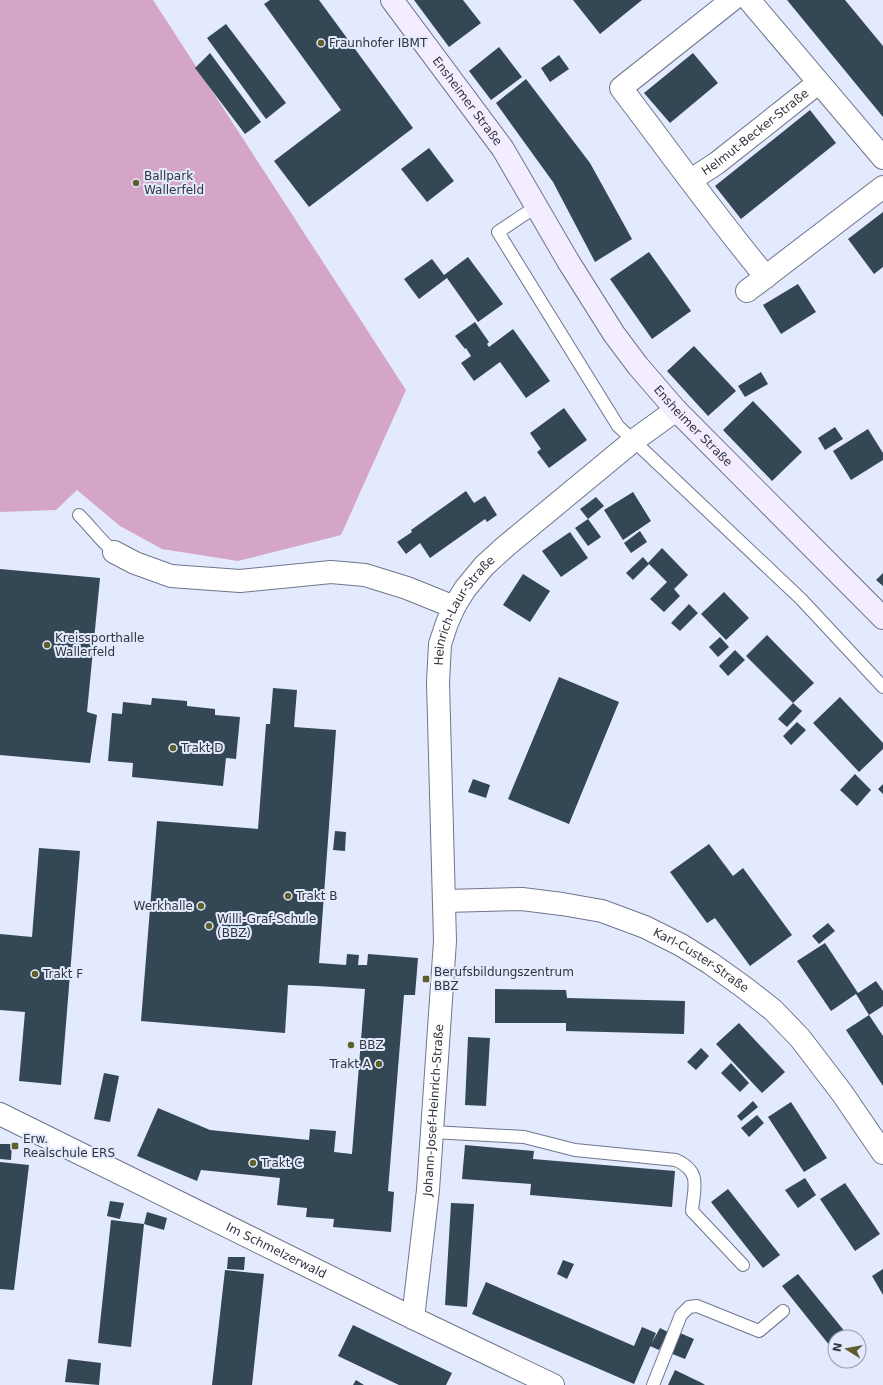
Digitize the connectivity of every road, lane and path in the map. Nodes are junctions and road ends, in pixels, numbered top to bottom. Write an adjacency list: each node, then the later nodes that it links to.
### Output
1 (392, 0): 8 (main road, Ensheimer Straße)
2 (732, 0): 6 (street, Helmut-Becker-Straße)
3 (749, 0): 4 (street, Helmut-Becker-Straße)
4 (818, 83): 5 (street, Helmut-Becker-Straße); 6 (street, Helmut-Becker-Straße)
5 (883, 158)
6 (691, 180): 9 (street, Helmut-Becker-Straße)
7 (883, 187): 9 (street)
8 (537, 206): 11 (main road, Ensheimer Straße); 12 (lane)
9 (766, 277): 10 (street)
10 (747, 291)
11 (676, 410): 12 (street, Heinrich-Laur-Straße); 16 (main road, Ensheimer Straße)
12 (633, 441): 15 (street, Heinrich-Laur-Straße); 17 (lane)
13 (79, 516): 14 (lane)
14 (114, 552): 15 (street)
15 (454, 607): 18 (street, Heinrich-Laur-Straße)
16 (883, 618)
17 (883, 687)
18 (445, 901): 20 (street, Johann-Josef-Heinrich-Straße); 21 (street, Karl-Custer-Straße)
19 (0, 1114): 24 (street, Im Schmelzerwald)
20 (432, 1132): 22 (lane); 24 (street, Johann-Josef-Heinrich-Straße)
21 (883, 1153)
22 (743, 1266)
23 (783, 1311): 26 (lane)
24 (412, 1318): 25 (street, Im Schmelzerwald)
25 (553, 1385)
26 (653, 1385)

